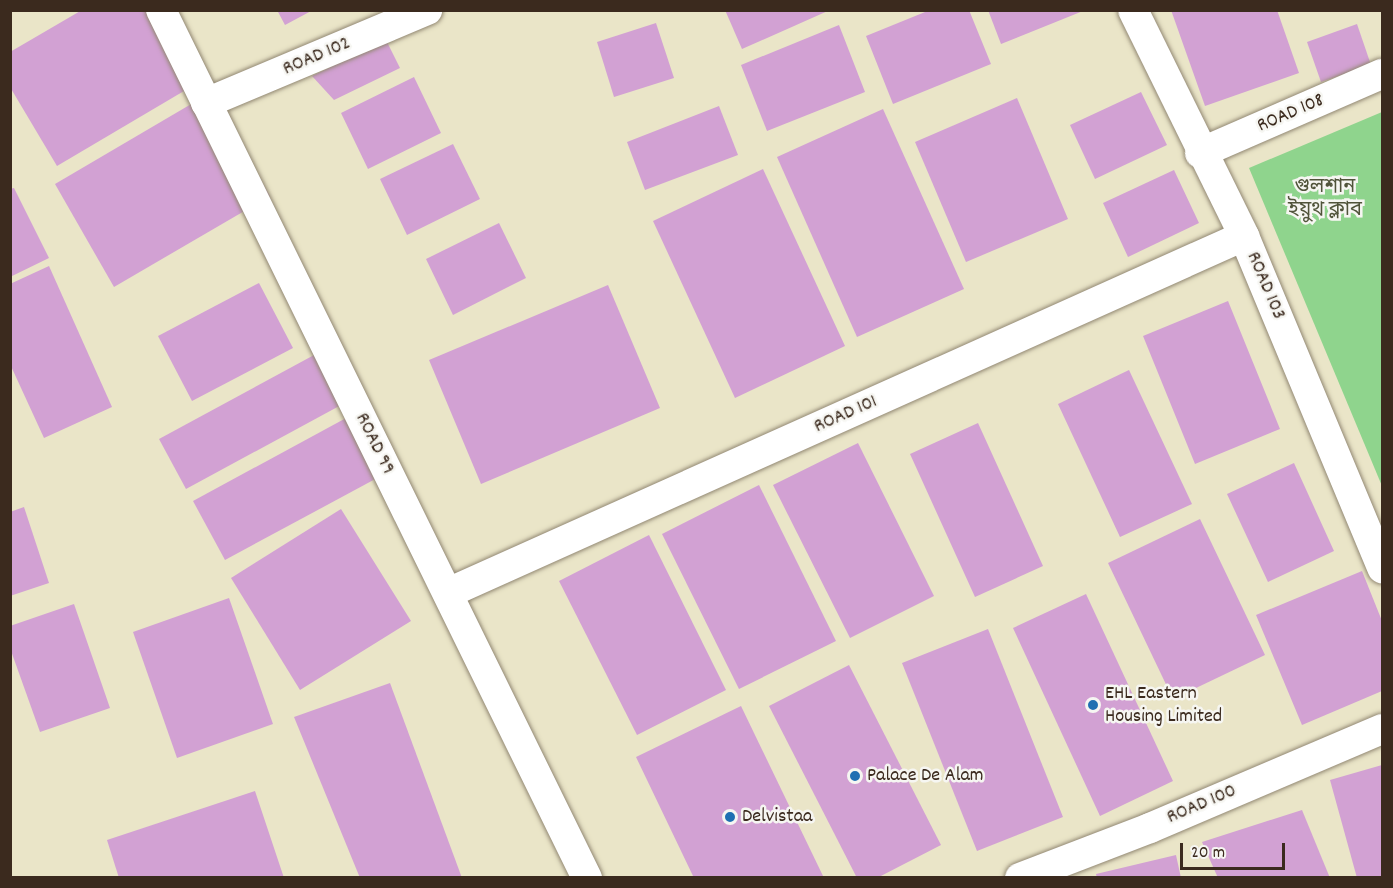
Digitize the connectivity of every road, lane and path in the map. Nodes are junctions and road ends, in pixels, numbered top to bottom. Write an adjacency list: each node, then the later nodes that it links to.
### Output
1 (161, 10): 5 (street, ROAD 99)
2 (427, 10): 5 (street, ROAD 102)
3 (1133, 10): 6 (street, ROAD 103)
4 (1383, 75): 6 (street, ROAD 108)
5 (206, 103): 9 (street, ROAD 99)
6 (1200, 153): 7 (street, ROAD 103)
7 (1244, 236): 8 (street, ROAD 103); 9 (street, ROAD 101)
8 (1383, 568)
9 (448, 593): 11 (street, ROAD 99)
10 (1383, 729): 12 (street, ROAD 100)
11 (587, 878)
12 (1020, 878)

